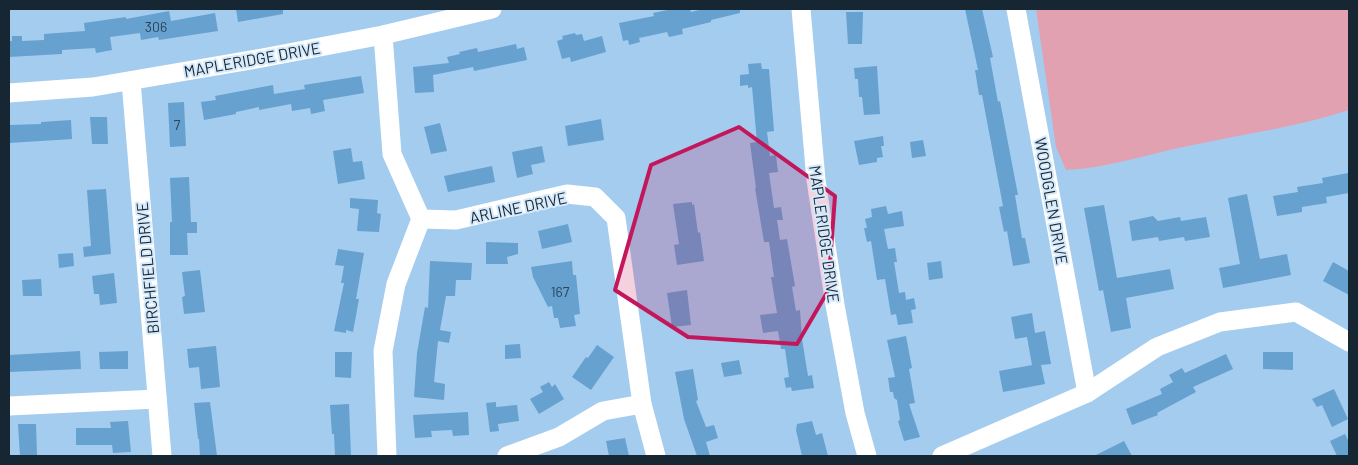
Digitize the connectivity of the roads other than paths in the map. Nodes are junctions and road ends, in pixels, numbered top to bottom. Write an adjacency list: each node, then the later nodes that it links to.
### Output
1 (492, 9): 4 (street, MAPLERIDGE DRIVE)
2 (800, 9): 17 (street, MAPLERIDGE DRIVE)
3 (1016, 9): 9 (street, WOODGLEN DRIVE)
4 (383, 35): 5 (street, MAPLERIDGE DRIVE); 7 (street)
5 (131, 81): 6 (street, MAPLERIDGE DRIVE); 10 (street, BIRCHFIELD DRIVE)
6 (9, 93)
7 (421, 219): 11 (street, ARLINE DRIVE); 14 (street)
8 (1349, 342): 9 (street)
9 (1087, 394): 18 (street)
10 (157, 398): 12 (street); 13 (street, BIRCHFIELD DRIVE)
11 (642, 404): 15 (street); 16 (street, ARLINE DRIVE)
12 (9, 406)
13 (162, 456)
14 (387, 456)
15 (507, 456)
16 (656, 456)
17 (867, 456)
18 (942, 456)

